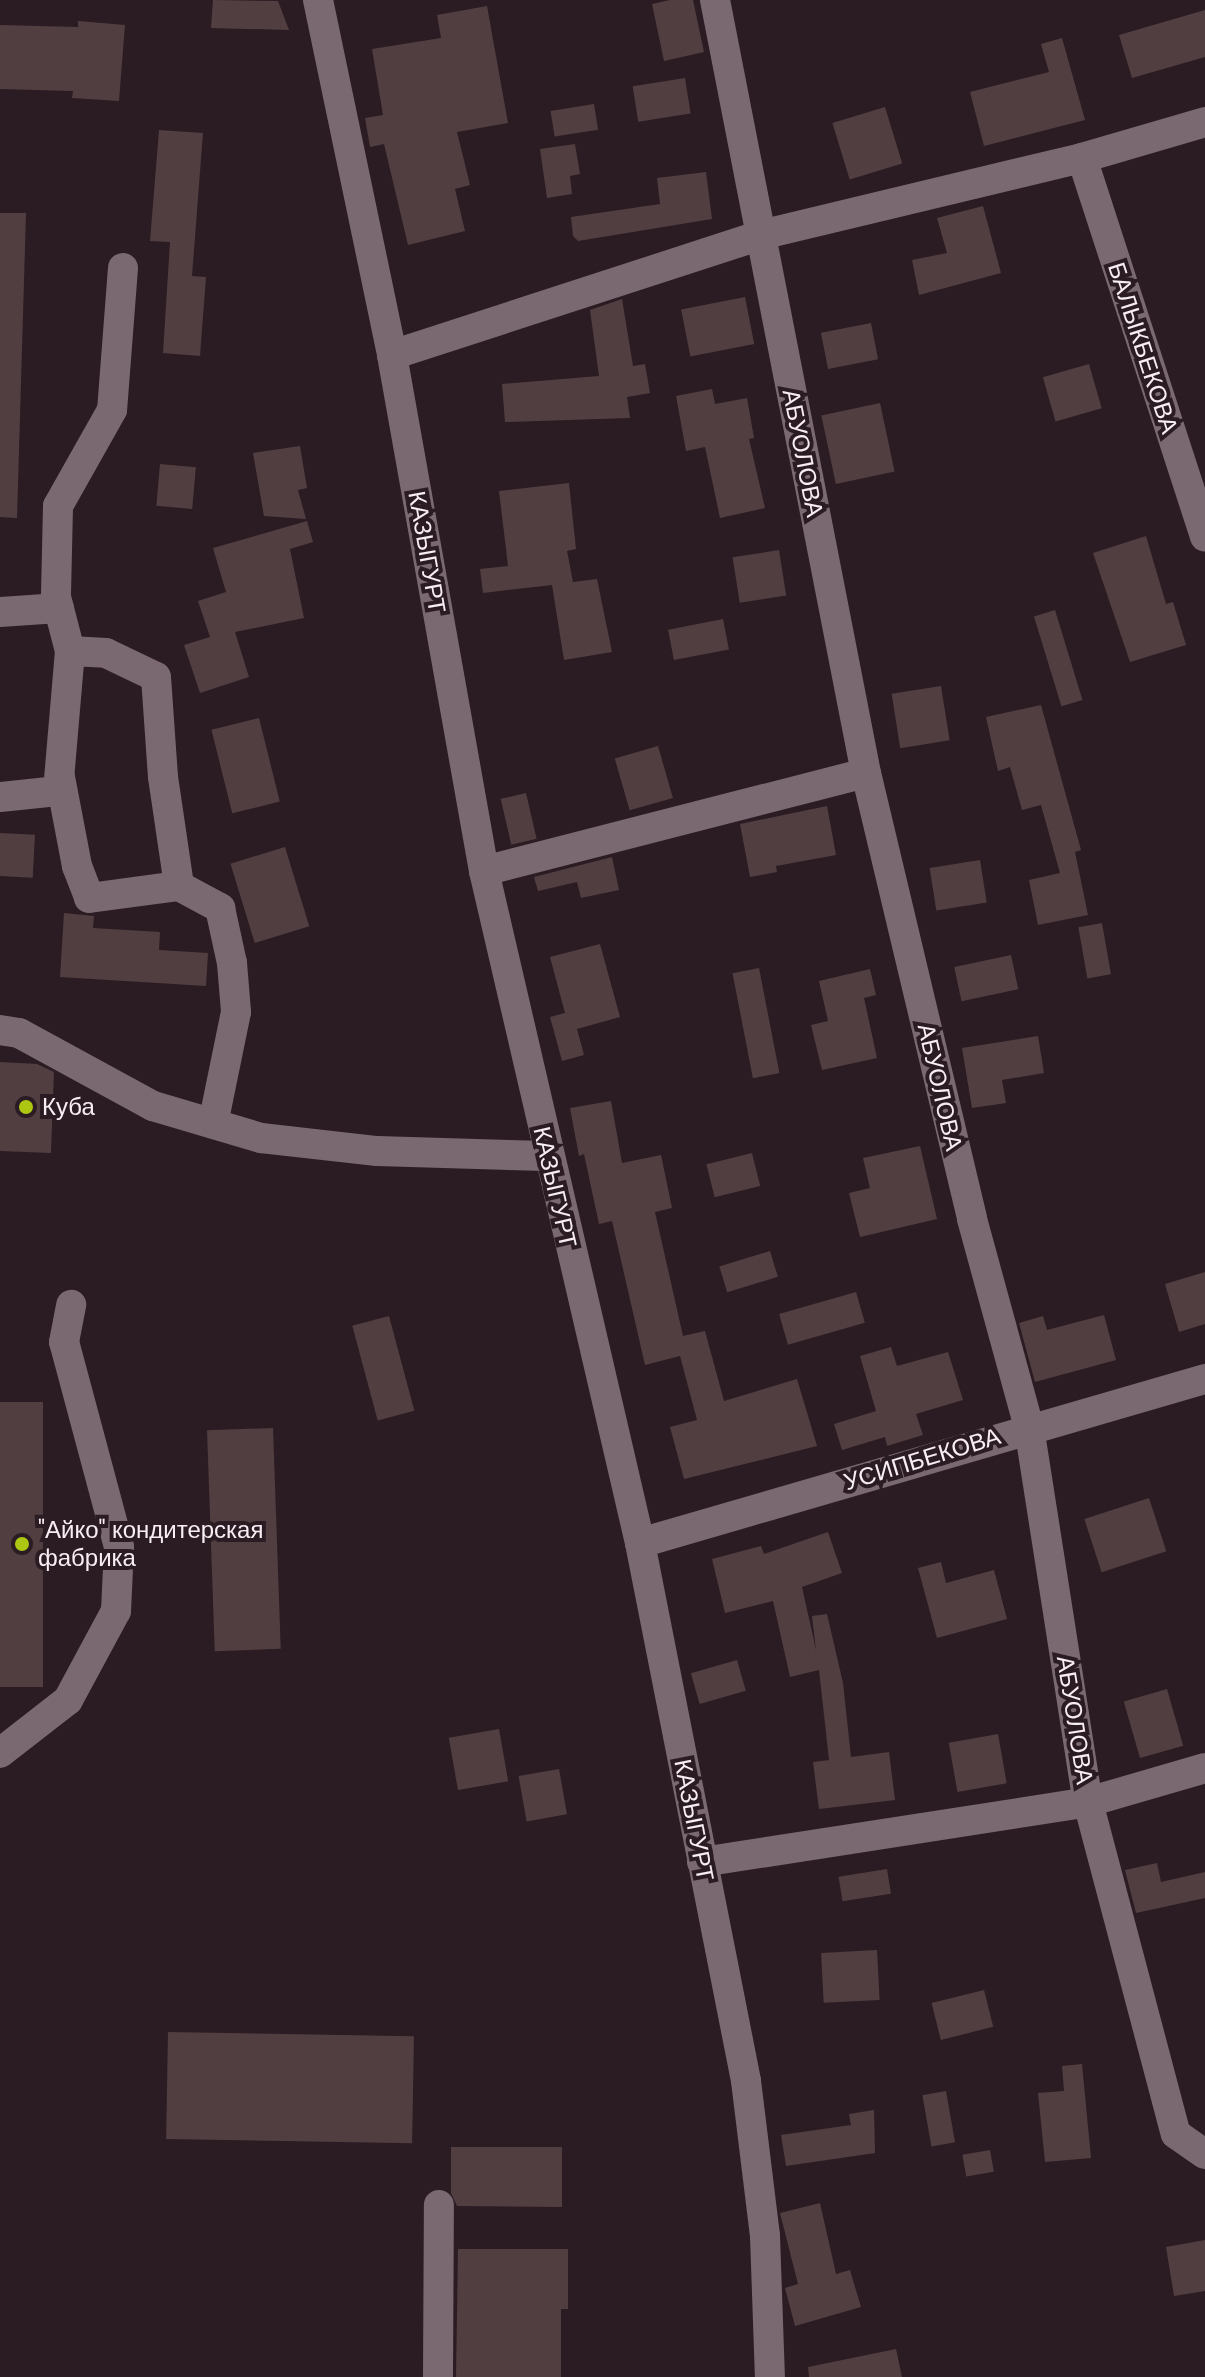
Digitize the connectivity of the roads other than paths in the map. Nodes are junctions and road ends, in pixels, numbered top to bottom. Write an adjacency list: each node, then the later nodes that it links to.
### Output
1 (318, 0): 7 (street, КАЗЫГУРТ)
2 (715, 0): 5 (street, АБУОЛОВА)
3 (1205, 122): 4 (street)
4 (1082, 158): 5 (street); 8 (street, БАЛЫКБЕКОВА)
5 (761, 235): 7 (street); 12 (street, АБУОЛОВА)
6 (123, 268): 9 (street)
7 (392, 355): 15 (street, КАЗЫГУРТ)
8 (1205, 537)
9 (59, 608): 10 (street); 11 (street)
10 (0, 612)
11 (70, 651): 13 (street); 16 (street)
12 (866, 773): 15 (street); 22 (street, АБУОЛОВА)
13 (60, 777): 14 (street); 16 (street)
14 (0, 797)
15 (484, 871): 19 (street, КАЗЫГУРТ)
16 (179, 886): 18 (street)
17 (0, 1030): 18 (street)
18 (213, 1124): 19 (street)
19 (547, 1156): 23 (street, КАЗЫГУРТ)
20 (71, 1305): 24 (street)
21 (1205, 1379): 22 (street, УСИПБЕКОВА)
22 (1029, 1427): 23 (street, УСИПБЕКОВА); 26 (street, АБУОЛОВА)
23 (640, 1543): 27 (street, КАЗЫГУРТ)
24 (0, 1753)
25 (1205, 1768): 26 (street)
26 (1088, 1802): 27 (street); 28 (street, АБУОЛОВА)
27 (702, 1862): 31 (street, КАЗЫГУРТ)
28 (1205, 2154)
29 (439, 2205): 30 (street)
30 (438, 2377)
31 (770, 2377)

